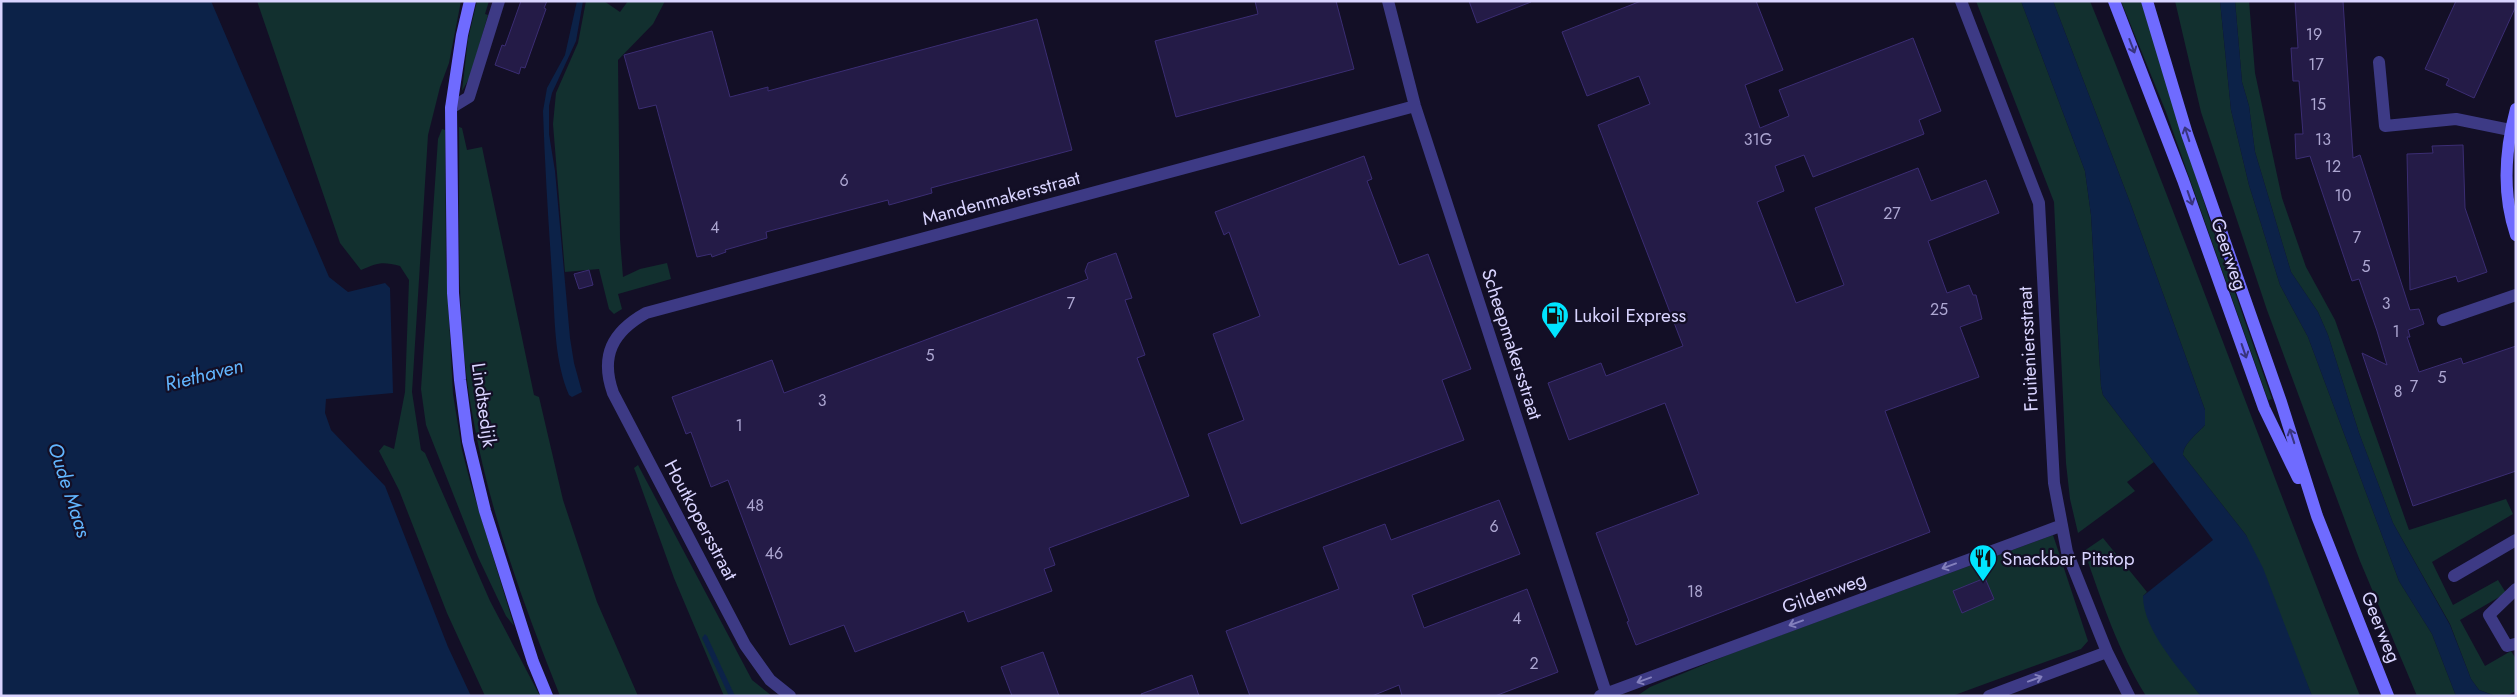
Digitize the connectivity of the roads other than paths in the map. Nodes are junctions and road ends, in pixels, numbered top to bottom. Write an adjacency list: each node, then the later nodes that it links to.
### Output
1 (470, 1): 9 (main road, Lindtsedijk)
2 (499, 1): 9 (street)
3 (1388, 1): 8 (street, Scheepmakersstraat)
4 (1961, 1): 17 (street, Fruiteniersstraat)
5 (2114, 1): 16 (main road, Geerweg, one-way to 16)
6 (2146, 1): 16 (main road, Geerweg, one-way to 6)
7 (2379, 62): 11 (street)
8 (1415, 106): 15 (street, Mandenmakersstraat); 23 (street, Scheepmakersstraat)
9 (451, 108): 24 (main road, Lindtsedijk)
10 (2516, 109): 11 (main road)
11 (2510, 130): 12 (main road)
12 (2516, 235)
13 (2516, 295): 14 (street)
14 (2443, 320)
15 (610, 348): 25 (street, Houtkopersstraat)
16 (2317, 516): 28 (main road, Geerweg)
17 (2060, 526): 22 (street, Fruiteniersstraat); 23 (street, Gildenweg, one-way to 23)
18 (2516, 540): 19 (street)
19 (2454, 576)
20 (2516, 589): 21 (street)
21 (2511, 645)
22 (2108, 652): 26 (street, one-way to 22); 27 (street, Fruiteniersstraat)
23 (1604, 695)
24 (547, 696)
25 (790, 696)
26 (1990, 696)
27 (2129, 696)
28 (2388, 696)

